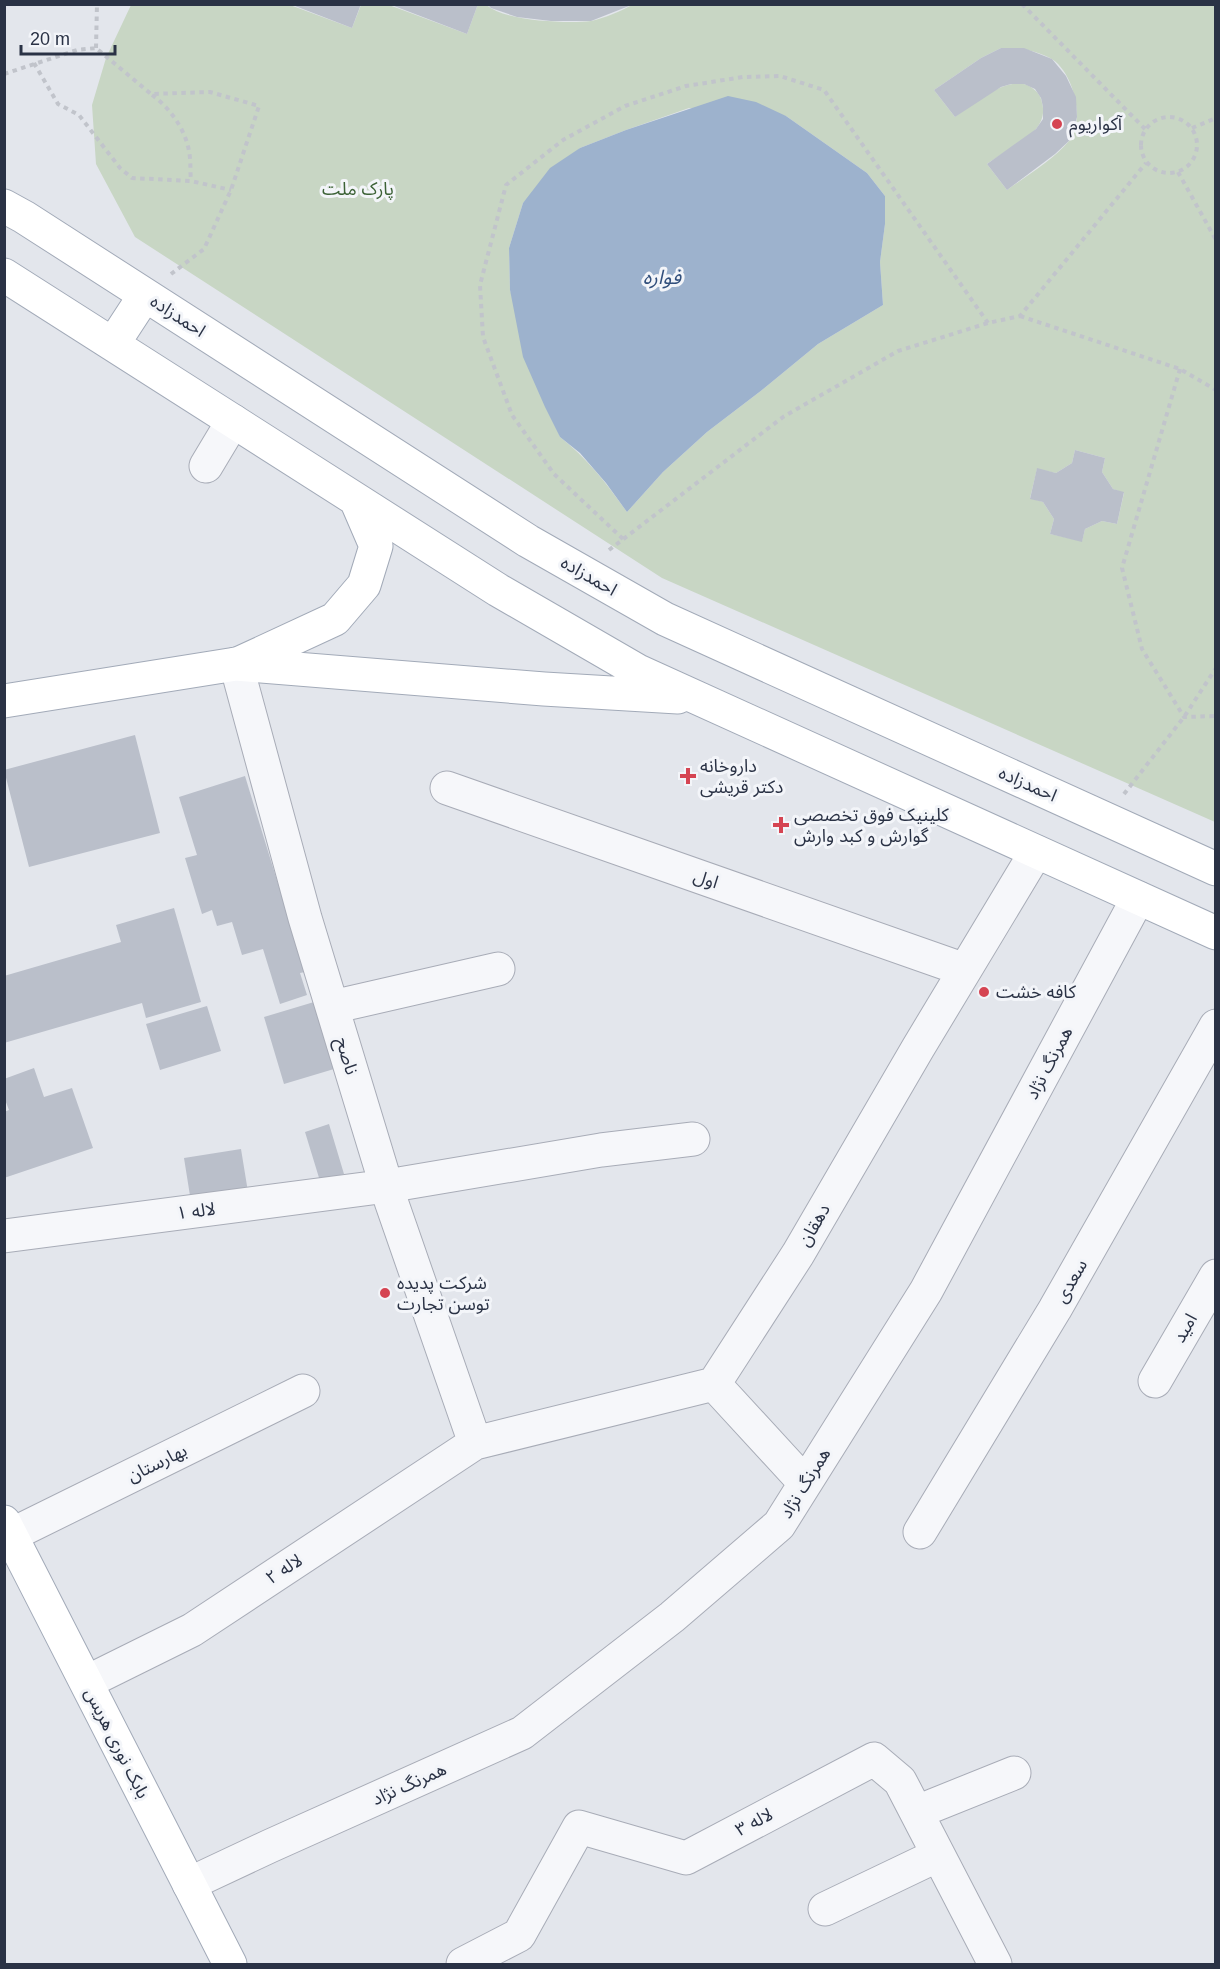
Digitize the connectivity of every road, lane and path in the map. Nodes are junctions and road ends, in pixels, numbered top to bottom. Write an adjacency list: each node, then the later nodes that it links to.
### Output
1 (97, 4): 3 (path)
2 (1022, 4): 9 (path)
3 (96, 48): 4 (path); 6 (path)
4 (34, 63): 5 (path); 12 (path)
5 (4, 74)
6 (151, 94): 12 (path); 13 (path)
7 (1215, 118): 8 (path)
8 (1192, 128): 9 (path); 11 (path)
9 (1145, 129): 10 (path)
10 (1146, 163): 11 (path); 18 (path)
11 (1178, 172): 15 (path)
12 (191, 181): 13 (path)
13 (231, 190): 17 (path)
14 (4, 206): 17 (main road, احمدزاده)
15 (1215, 240)
16 (4, 275): 20 (main road)
17 (145, 295): 20 (main road); 27 (main road, احمدزاده)
18 (1020, 316): 19 (path); 21 (path)
19 (988, 323): 26 (path); 26 (path)
20 (113, 344): 23 (main road)
21 (1180, 369): 22 (path); 33 (path)
22 (1215, 390)
23 (232, 422): 24 (street); 25 (main road)
24 (206, 466)
25 (357, 502): 28 (main road); 30 (main road)
26 (623, 539): 27 (path)
27 (582, 572): 35 (main road, احمدزاده)
28 (236, 664): 30 (main road); 31 (main road); 42 (street, ناصح)
29 (1215, 669): 33 (path)
30 (698, 698): 36 (main road)
31 (4, 701)
32 (1215, 716): 33 (path)
33 (1184, 717): 35 (path)
34 (447, 788): 41 (street, اول)
35 (1105, 818): 37 (main road, احمدزاده)
36 (1036, 852): 38 (main road); 41 (street, دهقان)
37 (1215, 869)
38 (1138, 898): 39 (main road); 52 (street, همرنگ نژاد)
39 (1215, 933)
40 (498, 969): 42 (street)
41 (965, 970): 49 (street, دهقان)
42 (332, 1007): 45 (street, ناصح)
43 (1215, 1026): 54 (street, سعدی)
44 (693, 1139): 45 (street, لاله ۱)
45 (387, 1186): 46 (street, لاله ۱); 51 (street, ناصح)
46 (4, 1236)
47 (1215, 1276): 48 (street, امید)
48 (1155, 1381)
49 (714, 1384): 51 (street); 52 (street)
50 (303, 1391): 53 (street, بهارستان)
51 (475, 1443): 55 (street, لاله ۲)
52 (805, 1483): 59 (street, همرنگ نژاد)
53 (8, 1529): 55 (main road, بابک نوری هریس)
54 (920, 1532)
55 (87, 1682): 59 (main road, بابک نوری هریس)
56 (1014, 1773): 57 (street)
57 (916, 1812): 58 (street, لاله ۳); 62 (street, لاله ۳)
58 (938, 1855): 60 (street); 63 (street, لاله ۳)
59 (189, 1884): 61 (main road, بابک نوری هریس)
60 (825, 1910)
61 (230, 1965)
62 (463, 1965)
63 (995, 1965)

